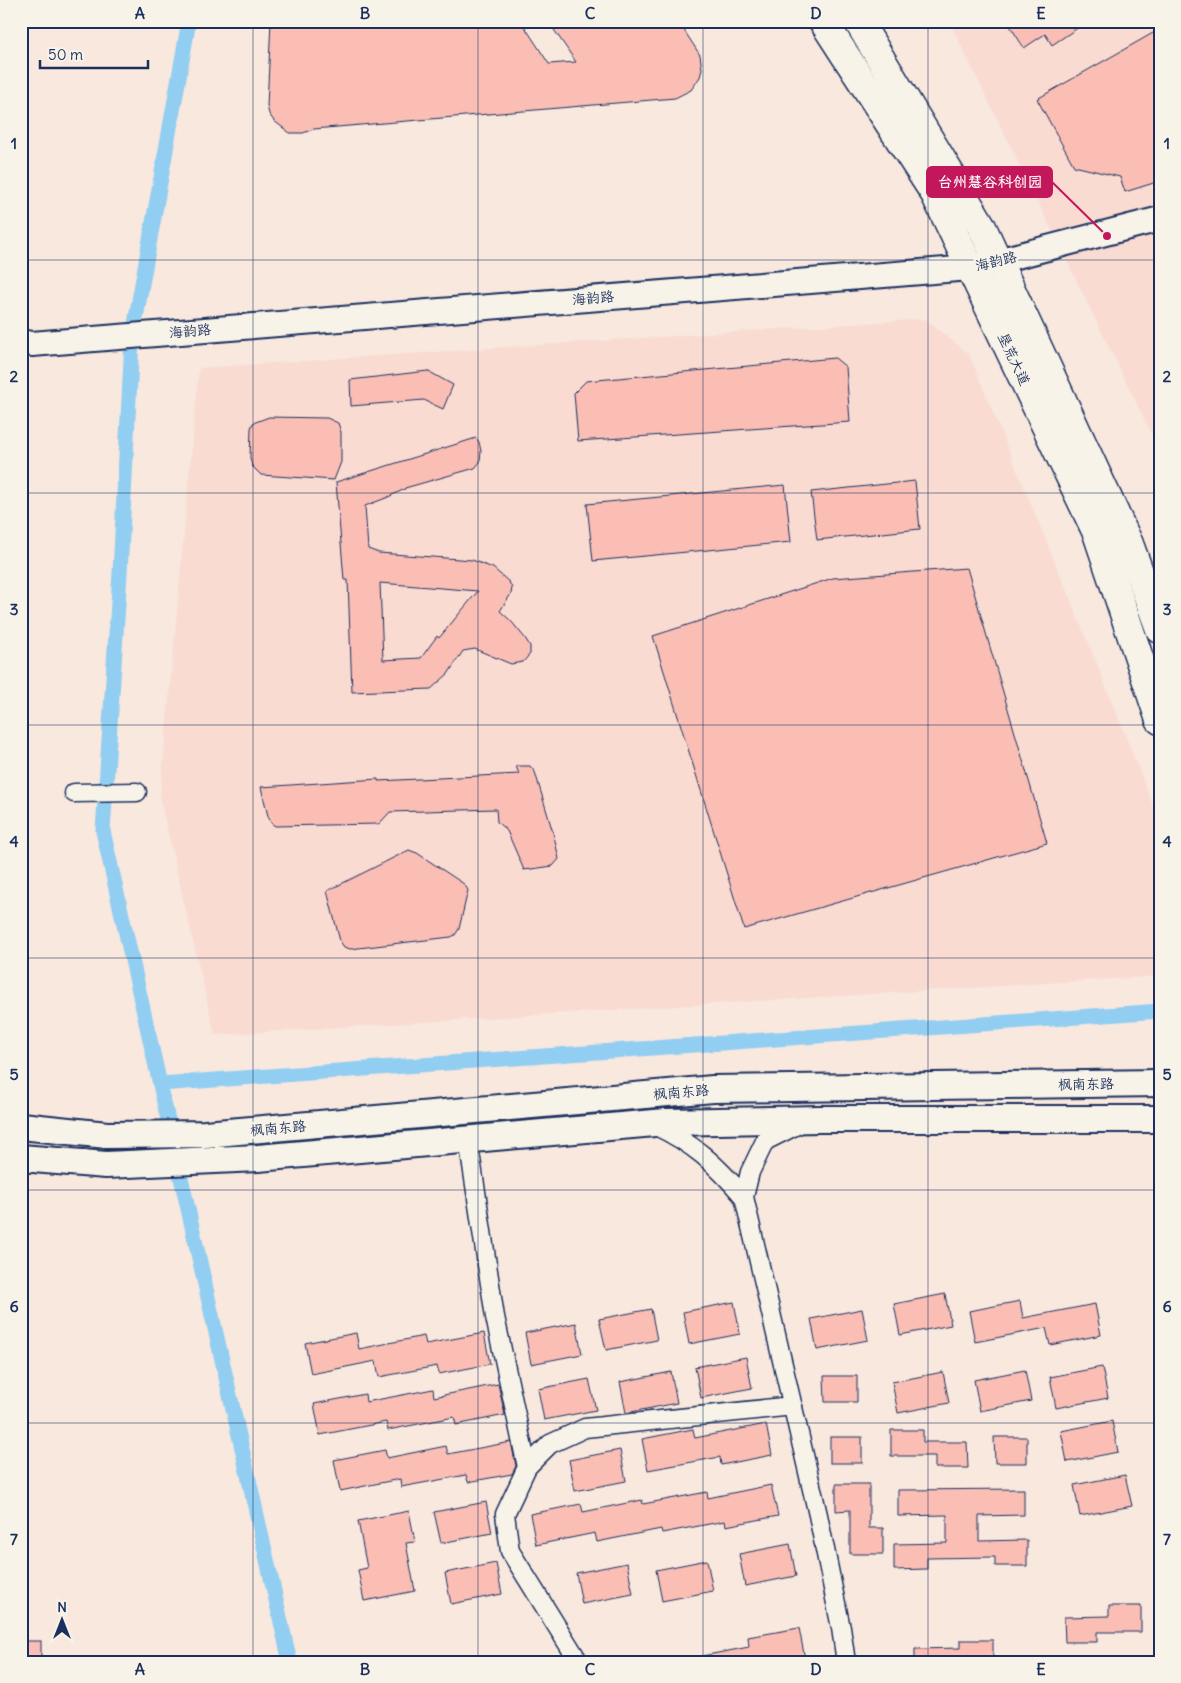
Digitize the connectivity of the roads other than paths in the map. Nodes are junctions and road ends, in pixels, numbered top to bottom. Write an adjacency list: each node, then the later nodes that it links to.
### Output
1 (822, 21): 5 (highway, 垦荒大道)
2 (858, 21): 4 (highway, 垦荒大道)
3 (1160, 219): 4 (main road, 海韵路)
4 (997, 261): 5 (main road, 海韵路); 7 (highway, 垦荒大道)
5 (970, 268): 6 (main road, 海韵路); 8 (highway, 垦荒大道)
6 (21, 342)
7 (1160, 629)
8 (1160, 720)
9 (137, 792): 10 (street)
10 (74, 793)
11 (1160, 1083): 15 (main road, 枫南东路)
12 (809, 1119): 13 (main road, 枫南东路); 14 (main road, 枫南东路); 18 (street)
13 (1160, 1119)
14 (649, 1123): 16 (main road, 枫南东路); 18 (street)
15 (21, 1126)
16 (468, 1139): 17 (main road, 枫南东路); 20 (street)
17 (21, 1158)
18 (744, 1197): 19 (street)
19 (793, 1406): 20 (street); 22 (street)
20 (527, 1467): 21 (street)
21 (579, 1662)
22 (846, 1662)

